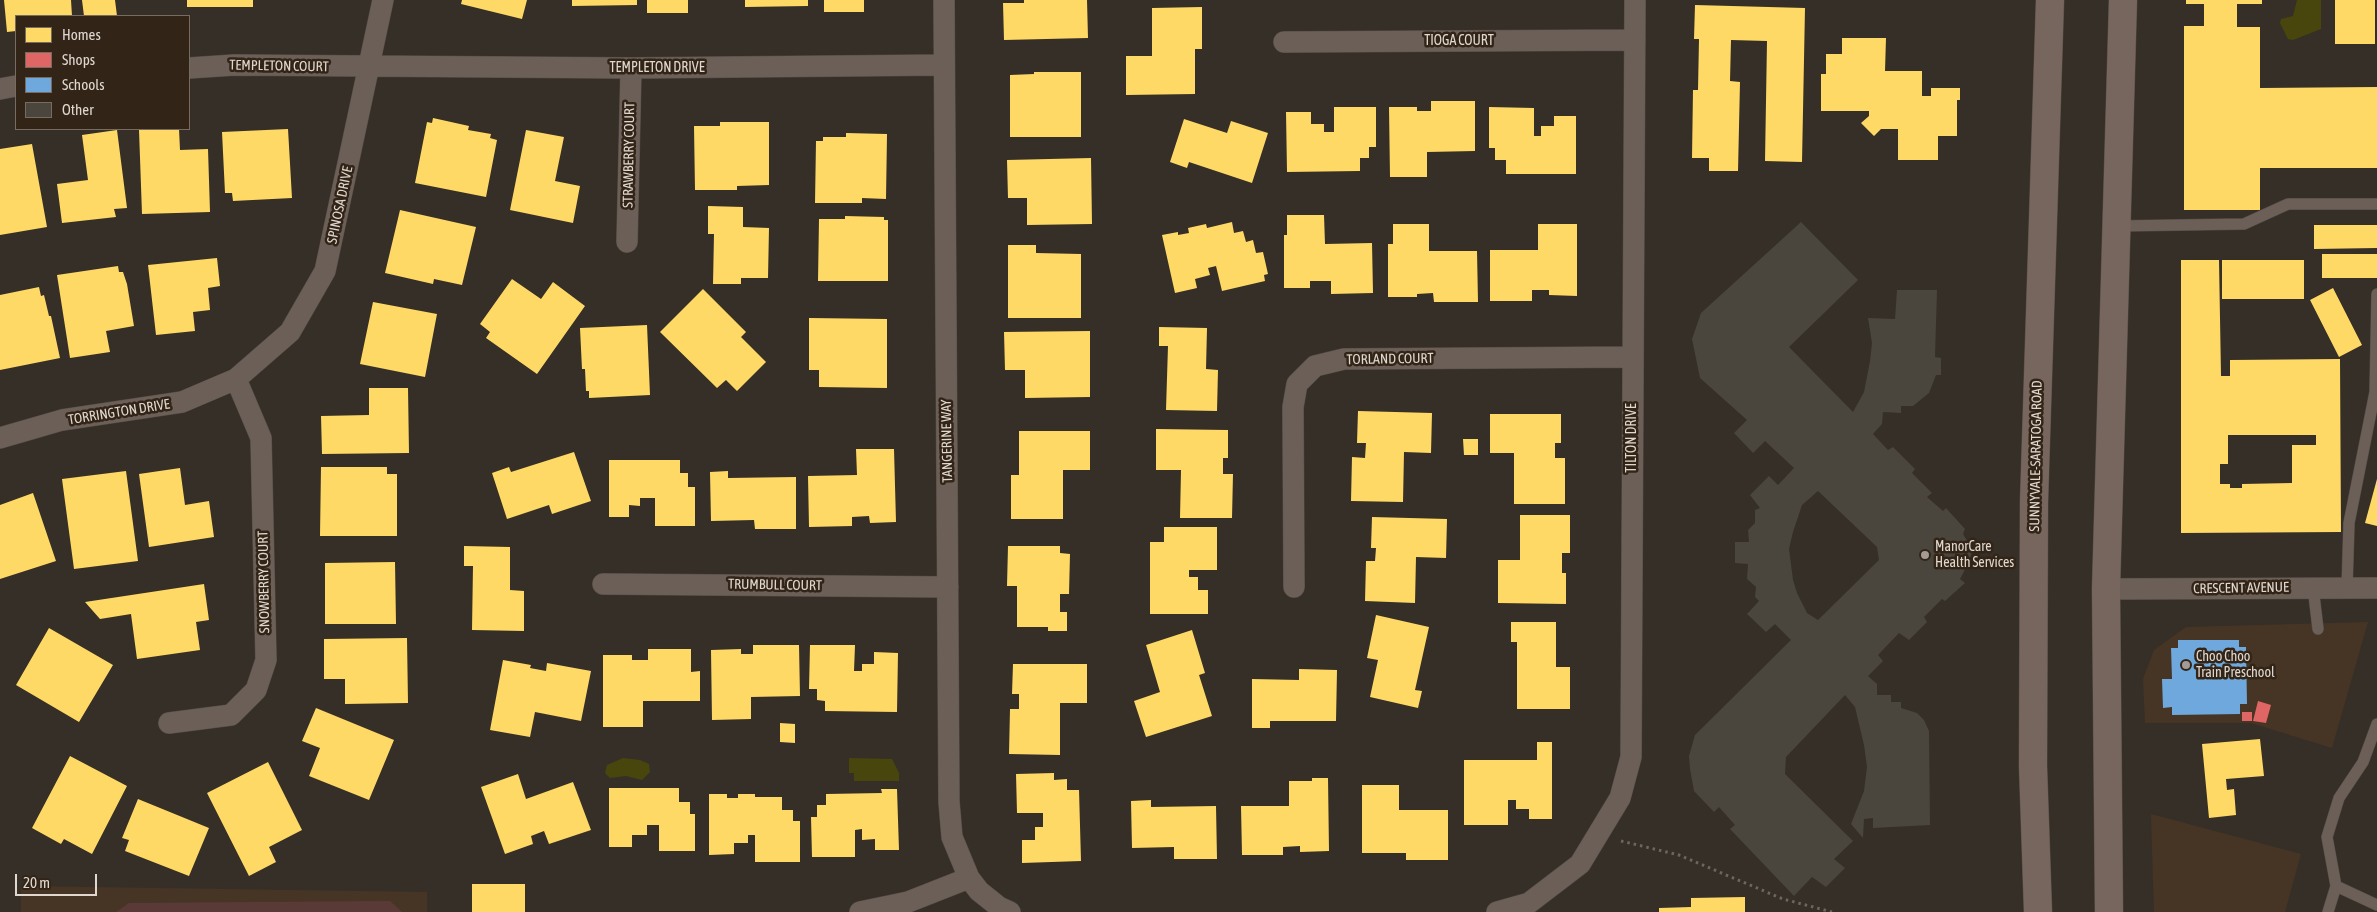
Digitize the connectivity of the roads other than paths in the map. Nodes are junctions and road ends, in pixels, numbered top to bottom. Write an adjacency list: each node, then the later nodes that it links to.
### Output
1 (383, 0): 9 (street, SPINOSA DRIVE)
2 (944, 0): 8 (street, TANGERINE WAY)
3 (1635, 0): 6 (street, TILTON DRIVE)
4 (2050, 0): 37 (main road, SUNNYVALE-SARATOGA ROAD)
5 (2123, 0): 15 (main road)
6 (1635, 40): 7 (street, TIOGA COURT); 18 (street, TILTON DRIVE)
7 (1284, 42)
8 (944, 65): 11 (street, TEMPLETON DRIVE); 22 (street, TANGERINE WAY)
9 (370, 67): 10 (street, TEMPLETON COURT); 11 (street, TEMPLETON DRIVE); 19 (street, SPINOSA DRIVE)
10 (190, 68)
11 (630, 68): 16 (street, STRAWBERRY COURT)
12 (15, 86): 13 (street)
13 (0, 89)
14 (2377, 204): 15 (lane)
15 (2116, 226): 27 (main road)
16 (627, 242)
17 (2377, 294): 25 (lane)
18 (1633, 357): 23 (street, TORLAND COURT); 36 (street, TILTON DRIVE)
19 (236, 379): 20 (street, TORRINGTON DRIVE); 29 (street, SNOWBERRY COURT)
20 (0, 438)
21 (602, 584): 22 (street, TRUMBULL COURT)
22 (948, 587): 31 (street, TANGERINE WAY)
23 (1294, 587)
24 (2313, 587): 25 (street, CRESCENT AVENUE); 27 (street, CRESCENT AVENUE); 28 (lane)
25 (2347, 588): 26 (street, CRESCENT AVENUE)
26 (2377, 588)
27 (2106, 589): 38 (main road)
28 (2318, 629)
29 (169, 723)
30 (2377, 724): 32 (lane)
31 (969, 878): 34 (street); 35 (street)
32 (2336, 886): 33 (lane); 39 (lane)
33 (2377, 905)
34 (860, 912)
35 (1010, 912)
36 (1497, 912)
37 (2038, 912)
38 (2109, 912)
39 (2328, 912)

